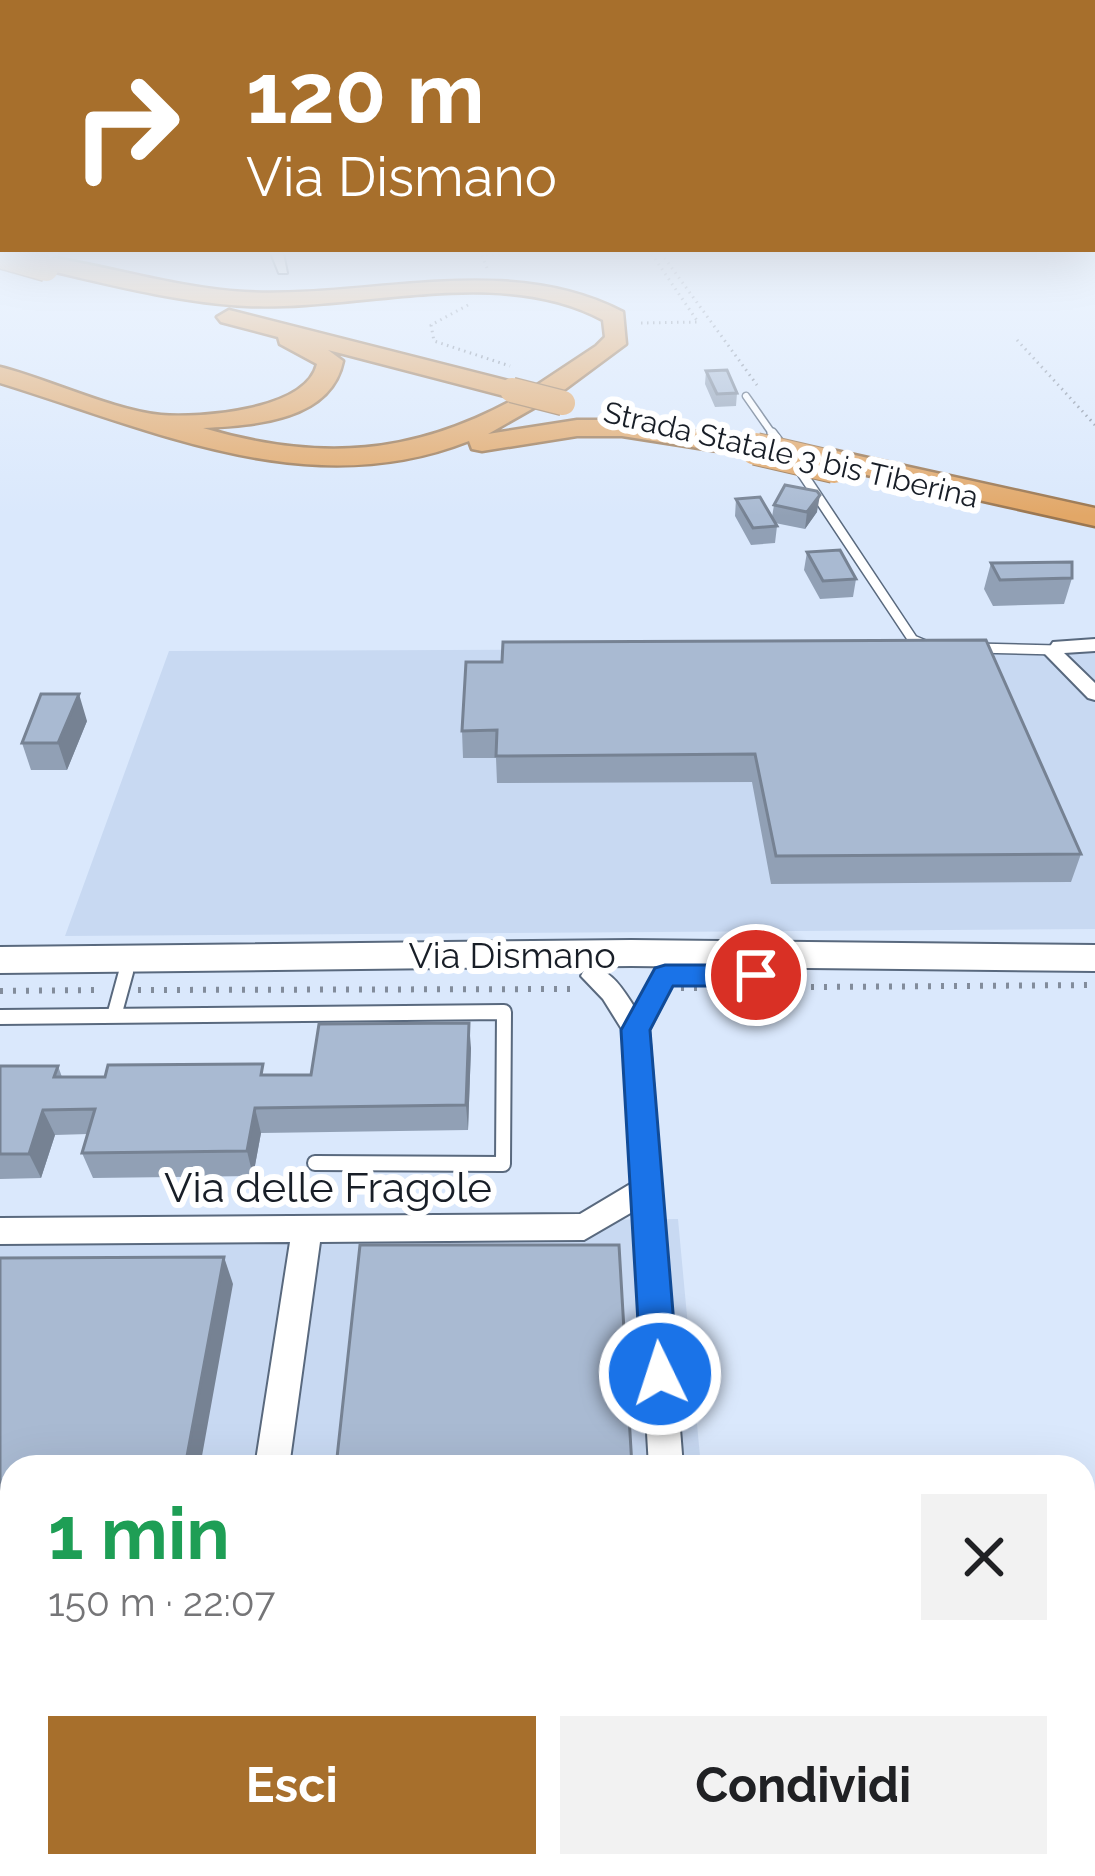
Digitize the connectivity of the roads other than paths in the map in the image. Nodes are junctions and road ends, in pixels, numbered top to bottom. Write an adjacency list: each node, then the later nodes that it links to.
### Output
1 (288, 341): 9 (highway)
2 (342, 341): 7 (highway, Strada Statale 3 bis Tiberina)
3 (361, 341): 7 (highway, Strada Statale 3 bis Tiberina)
4 (405, 341): 7 (highway)
5 (615, 341): 11 (highway)
6 (4, 376): 9 (highway)
7 (515, 380): 10 (highway, Strada Statale 3 bis Tiberina, bridge)
8 (746, 397): 10 (lane)
9 (120, 414): 11 (highway)
10 (763, 444): 11 (highway); 13 (highway, Strada Statale 3 bis Tiberina, bridge)
11 (388, 455)
12 (796, 464): 15 (lane)
13 (1095, 521)
14 (1095, 645): 17 (street)
15 (931, 648)
16 (952, 648): 17 (lane)
17 (1057, 650): 18 (street)
18 (1095, 694)
19 (1095, 958): 24 (main road, Via Dismano)
20 (0, 960): 24 (main road, Via Dismano)
21 (1095, 975): 23 (main road, Via Dismano)
22 (0, 982): 24 (main road, Via Dismano)
23 (664, 984): 25 (main road, Via Dismano); 27 (street)
24 (122, 986): 25 (main road, Via Dismano); 26 (lane); 28 (lane)
25 (591, 986): 27 (street)
26 (0, 1017)
27 (636, 1030): 29 (street)
28 (315, 1163)
29 (646, 1189): 30 (street, Via delle Fragole); 33 (street)
30 (307, 1230): 31 (street, Via delle Fragole); 32 (street)
31 (0, 1231)
32 (274, 1455)
33 (665, 1455)

